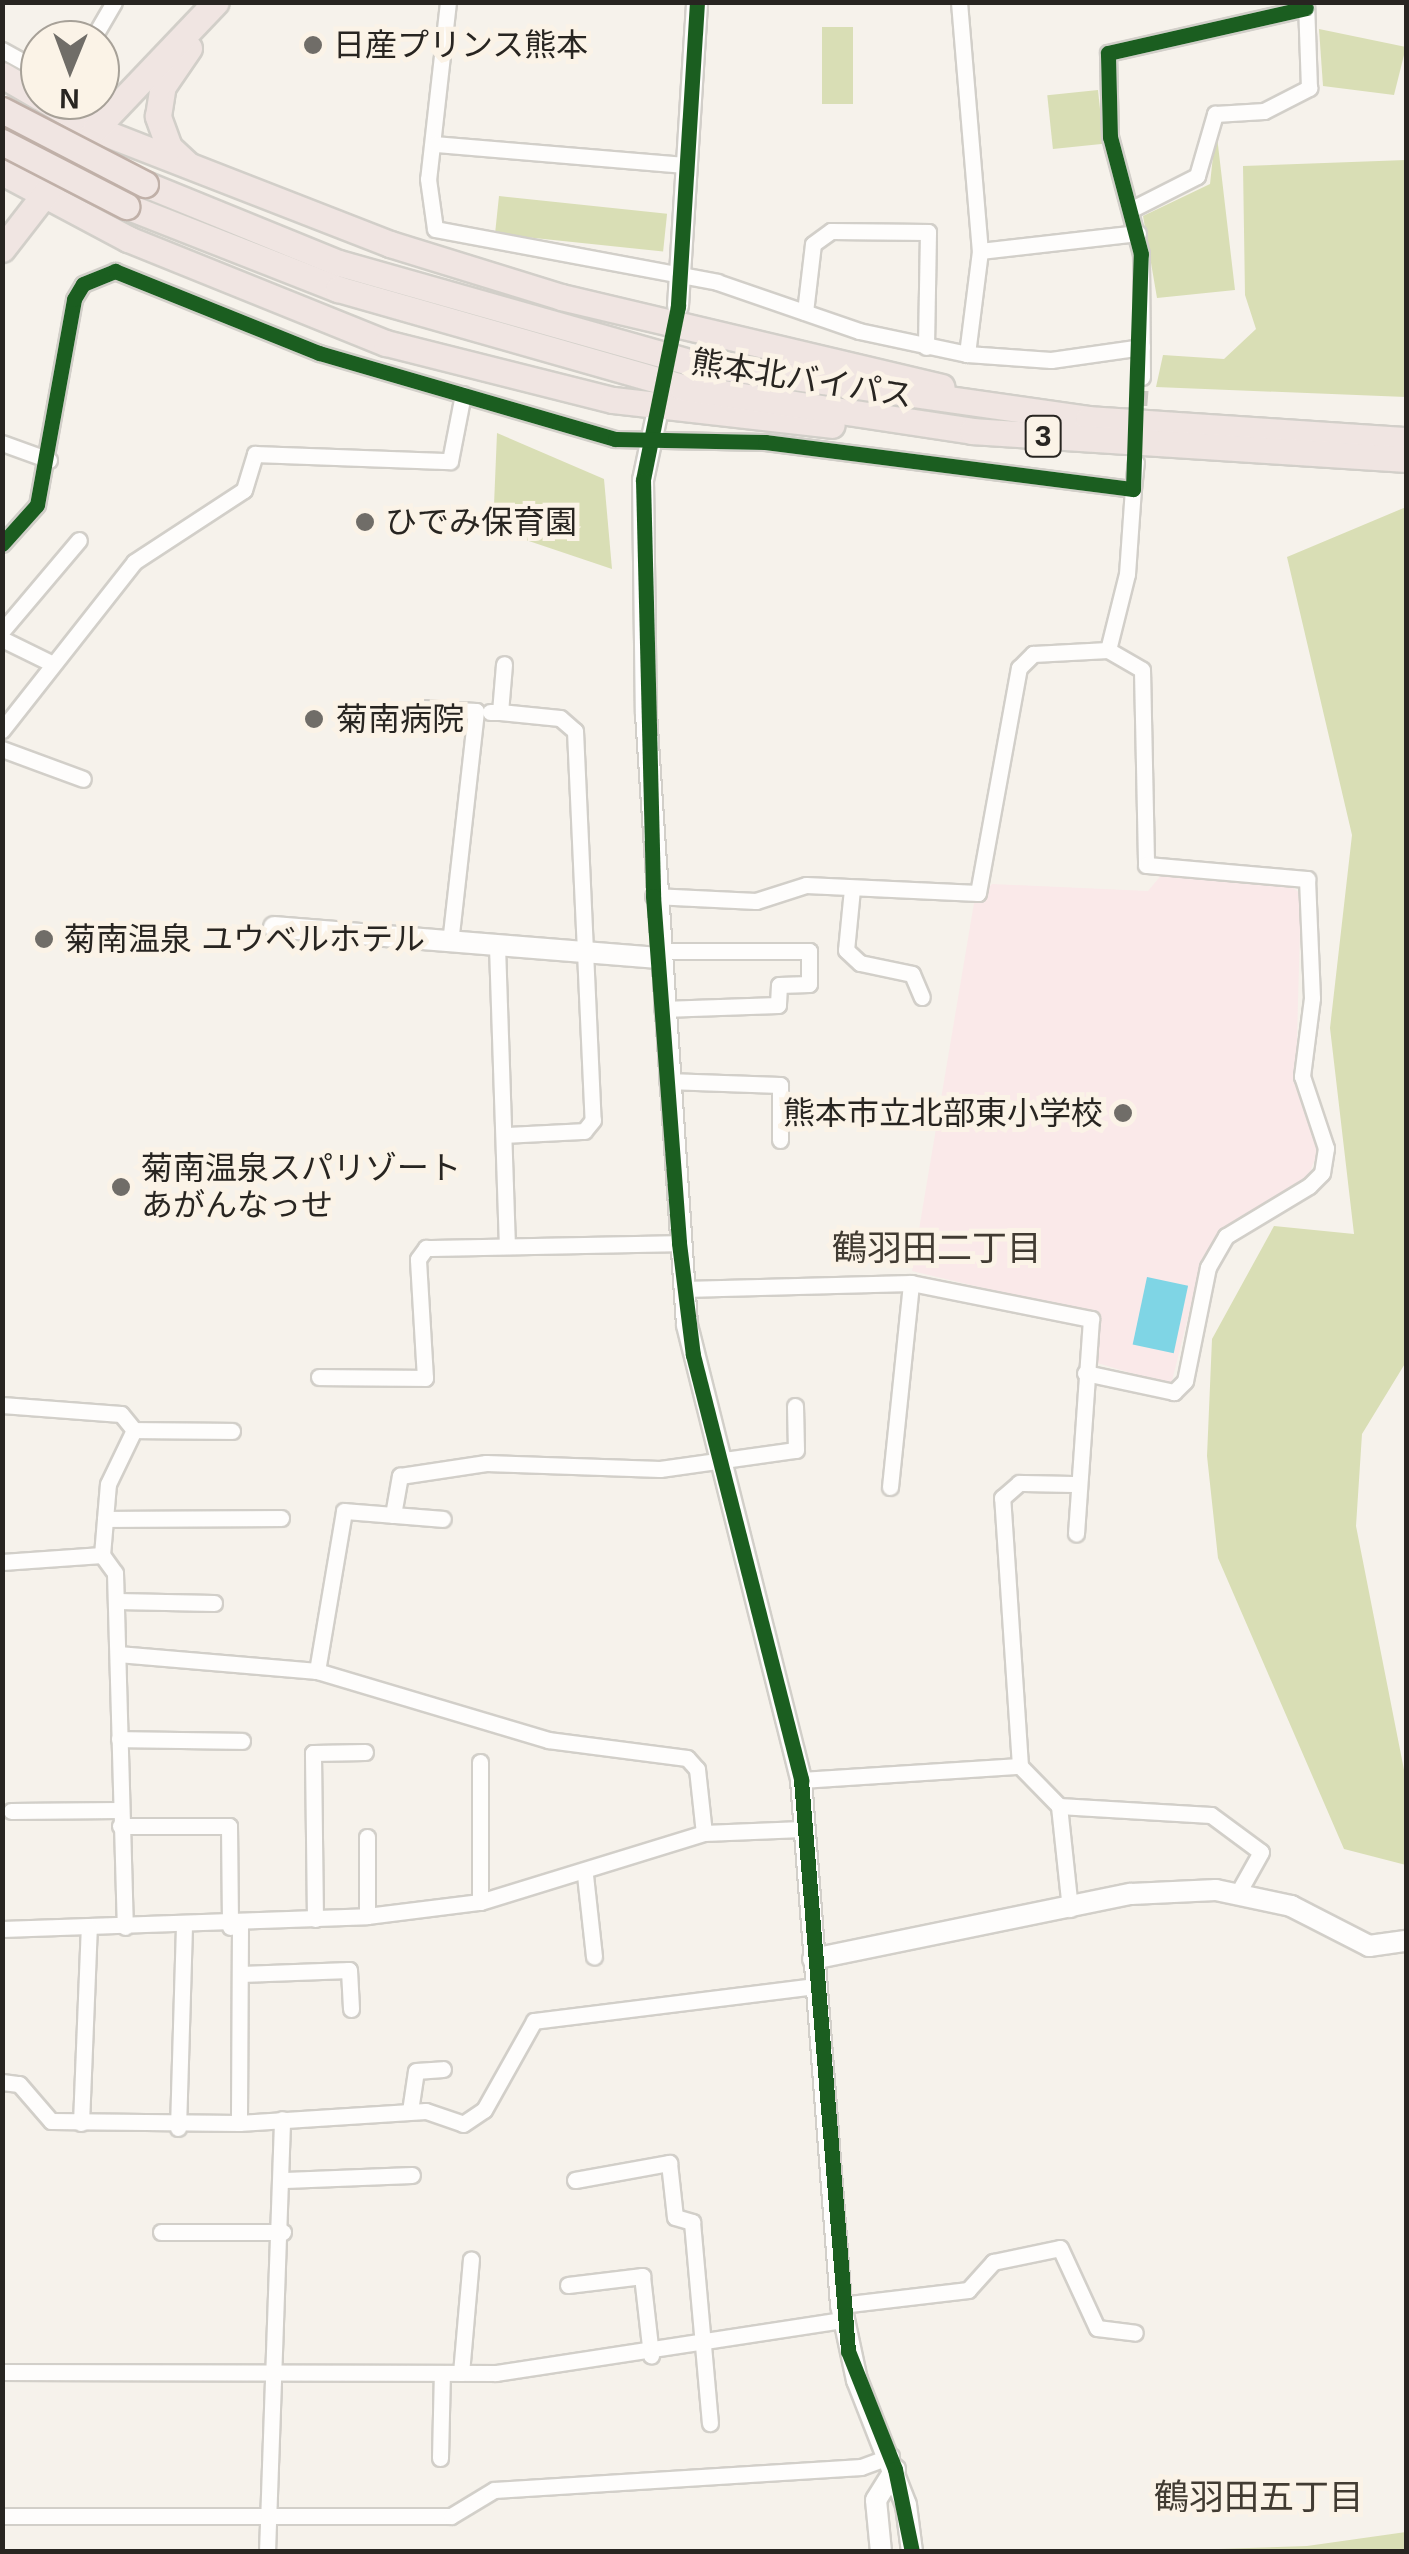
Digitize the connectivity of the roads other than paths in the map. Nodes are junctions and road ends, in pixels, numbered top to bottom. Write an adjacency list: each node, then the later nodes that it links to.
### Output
1 (448, 2): 10 (street)
2 (697, 2): 11 (street)
3 (960, 2): 18 (street)
4 (1306, 5): 15 (street); 15 (street)
5 (207, 6): 8 (highway); 12 (highway)
6 (2, 110): 28 (highway, 熊本北バイパス / 3, bridge)
7 (80, 120): 8 (highway)
8 (95, 129): 12 (highway); 14 (highway)
9 (2, 142): 29 (highway, 熊本北バイパス / 3, bridge)
10 (434, 144): 11 (street); 19 (street)
11 (686, 165): 19 (street)
12 (195, 170): 28 (highway)
13 (2, 172): 14 (highway)
14 (44, 194): 17 (highway); 29 (highway)
15 (1132, 209): 16 (street)
16 (1138, 233): 18 (street); 23 (street)
17 (2, 249)
18 (980, 251): 24 (street)
19 (680, 273): 20 (street); 21 (street)
20 (678, 306)
21 (804, 312): 22 (street); 22 (street)
22 (926, 346): 24 (street)
23 (1142, 347): 24 (street); 25 (street)
24 (967, 354)
25 (1142, 377)
26 (464, 394): 31 (street); 34 (street); 42 (street)
27 (656, 419): 31 (street)
28 (1088, 419): 30 (highway, 熊本北バイパス / 3)
29 (972, 430): 33 (highway, 熊本北バイパス / 3)
30 (1406, 440)
31 (650, 442): 36 (street); 51 (street)
32 (2, 444): 34 (street)
33 (1406, 459)
34 (48, 460): 38 (street)
35 (1136, 462): 36 (street)
36 (1133, 490): 41 (street)
37 (79, 540): 39 (street)
38 (2, 544)
39 (2, 631)
40 (2, 639): 42 (street)
41 (1108, 650): 50 (street); 66 (street)
42 (50, 663): 47 (street)
43 (504, 664): 46 (street)
44 (419, 708): 45 (street)
45 (476, 711): 46 (street); 53 (street)
46 (500, 712): 55 (street)
47 (2, 730)
48 (2, 749): 49 (street)
49 (83, 779)
50 (852, 889): 51 (street); 57 (street)
51 (653, 896): 56 (street)
52 (274, 927): 53 (street)
53 (450, 941): 54 (street)
54 (497, 946): 55 (street); 60 (street)
55 (580, 954): 56 (street); 60 (street)
56 (658, 954): 58 (street); 58 (street)
57 (922, 997)
58 (662, 1010): 59 (street)
59 (667, 1081): 61 (street); 62 (street)
60 (505, 1135): 63 (street)
61 (780, 1140)
62 (679, 1242): 63 (street); 65 (street)
63 (507, 1245): 67 (street)
64 (911, 1283): 65 (street); 66 (street); 74 (street)
65 (684, 1289): 72 (street)
66 (1085, 1372): 73 (street)
67 (319, 1377)
68 (2, 1405): 70 (street)
69 (795, 1406): 72 (street)
70 (134, 1430): 71 (street); 76 (street)
71 (232, 1431)
72 (720, 1457): 75 (street); 91 (street)
73 (1077, 1484): 79 (street); 90 (street)
74 (890, 1487)
75 (393, 1514): 78 (street); 85 (street)
76 (105, 1518): 77 (street); 80 (street)
77 (281, 1518)
78 (442, 1520)
79 (1076, 1532)
80 (102, 1555): 81 (street); 82 (street)
81 (2, 1562)
82 (117, 1600): 83 (street); 84 (street)
83 (214, 1604)
84 (118, 1654): 85 (street); 86 (street)
85 (317, 1671): 96 (street)
86 (119, 1739): 87 (street); 94 (street)
87 (242, 1742)
88 (365, 1752): 103 (street)
89 (480, 1762): 100 (street)
90 (1020, 1766): 91 (street); 92 (street)
91 (801, 1780): 95 (street)
92 (1060, 1806): 99 (street); 101 (street)
93 (11, 1811): 94 (street)
94 (120, 1818): 105 (street); 106 (street)
95 (802, 1829): 96 (street); 111 (street)
96 (704, 1833): 98 (street)
97 (367, 1837): 102 (street)
98 (585, 1874): 100 (street); 110 (street)
99 (1238, 1893): 101 (street); 109 (street)
100 (480, 1902): 102 (street)
101 (1070, 1909): 111 (street)
102 (367, 1916): 103 (street)
103 (316, 1919): 106 (street)
104 (88, 1926): 105 (street); 108 (street); 119 (street)
105 (125, 1926): 107 (street)
106 (235, 1926): 107 (street); 112 (street)
107 (184, 1927): 121 (street)
108 (2, 1928)
109 (1406, 1942)
110 (594, 1957)
111 (813, 1959): 113 (street)
112 (241, 1974): 114 (street); 120 (street)
113 (816, 1986): 117 (street); 129 (street)
114 (351, 2009)
115 (443, 2069): 117 (street)
116 (2, 2082): 119 (street)
117 (410, 2111): 118 (street)
118 (282, 2119): 120 (street); 123 (street)
119 (81, 2123): 121 (street)
120 (239, 2123): 121 (street)
121 (178, 2128)
122 (412, 2175): 123 (street)
123 (285, 2180): 126 (street)
124 (575, 2180): 131 (street)
125 (161, 2232): 126 (street)
126 (283, 2232): 133 (street)
127 (471, 2258): 136 (street)
128 (568, 2285): 132 (street)
129 (842, 2313): 130 (street); 131 (street); 139 (street)
130 (1135, 2334)
131 (703, 2347): 132 (street); 137 (street)
132 (651, 2355): 136 (street)
133 (274, 2368): 134 (street); 135 (street); 140 (street)
134 (2, 2372)
135 (442, 2373): 136 (street); 138 (street)
136 (461, 2373)
137 (710, 2423)
138 (440, 2458)
139 (893, 2463): 140 (street); 143 (street); 144 (street)
140 (267, 2512): 141 (street); 142 (street)
141 (2, 2516)
142 (267, 2552)
143 (881, 2552)
144 (912, 2552)

